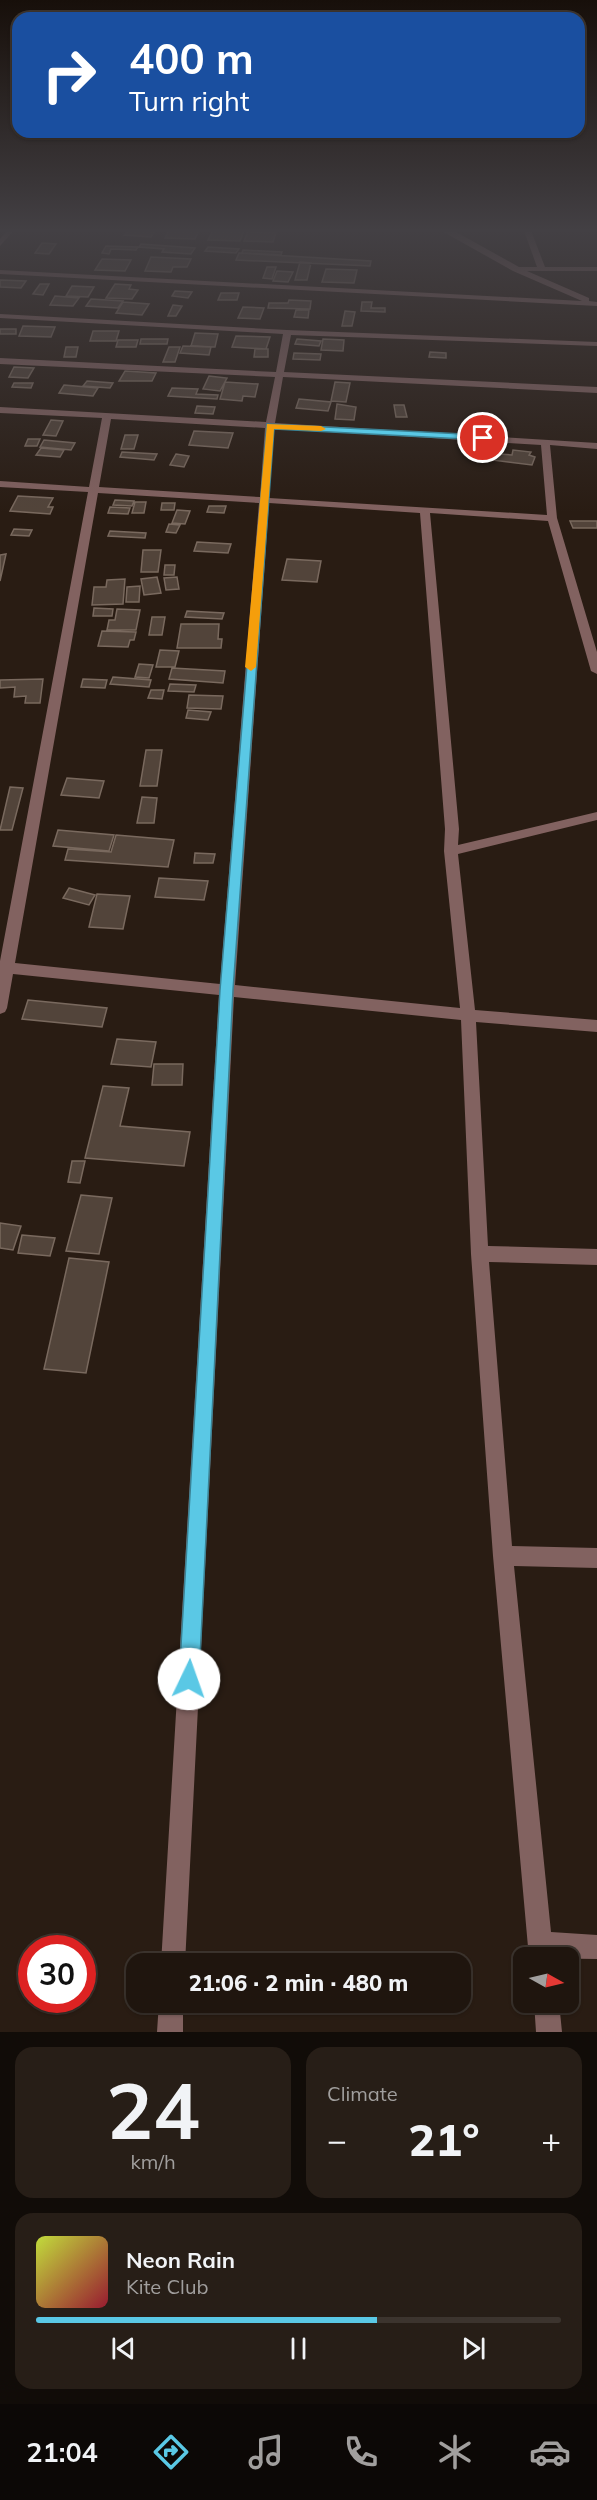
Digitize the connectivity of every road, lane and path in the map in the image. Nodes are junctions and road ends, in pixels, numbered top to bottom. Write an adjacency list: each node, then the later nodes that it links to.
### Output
1 (122, 323): 2 (street)
2 (287, 332): 3 (street); 5 (street)
3 (597, 344)
4 (0, 361): 5 (street)
5 (279, 376): 6 (street); 9 (street)
6 (597, 390)
7 (0, 410): 8 (street)
8 (107, 416): 9 (street); 13 (street)
9 (270, 426): 10 (street); 14 (street)
10 (545, 442): 11 (street); 16 (street)
11 (597, 446)
12 (0, 484): 13 (street)
13 (92, 489): 14 (street); 20 (street)
14 (263, 502): 15 (street); 21 (street)
15 (425, 510): 16 (street); 19 (street)
16 (552, 518): 17 (street)
17 (596, 664)
18 (597, 816): 19 (street)
19 (451, 851): 23 (street)
20 (4, 968): 21 (street); 22 (street)
21 (227, 990): 23 (street); 32 (street)
22 (0, 1008)
23 (468, 1015): 24 (street); 25 (street)
24 (597, 1026)
25 (480, 1254): 26 (street); 27 (street)
26 (597, 1257)
27 (503, 1556): 28 (street); 29 (street)
28 (597, 1558)
29 (540, 1947)
30 (597, 1947): 31 (street)
31 (579, 1948)
32 (174, 1953)
33 (171, 2013): 35 (street)
34 (547, 2013): 36 (street)
35 (170, 2032)
36 (549, 2032)

